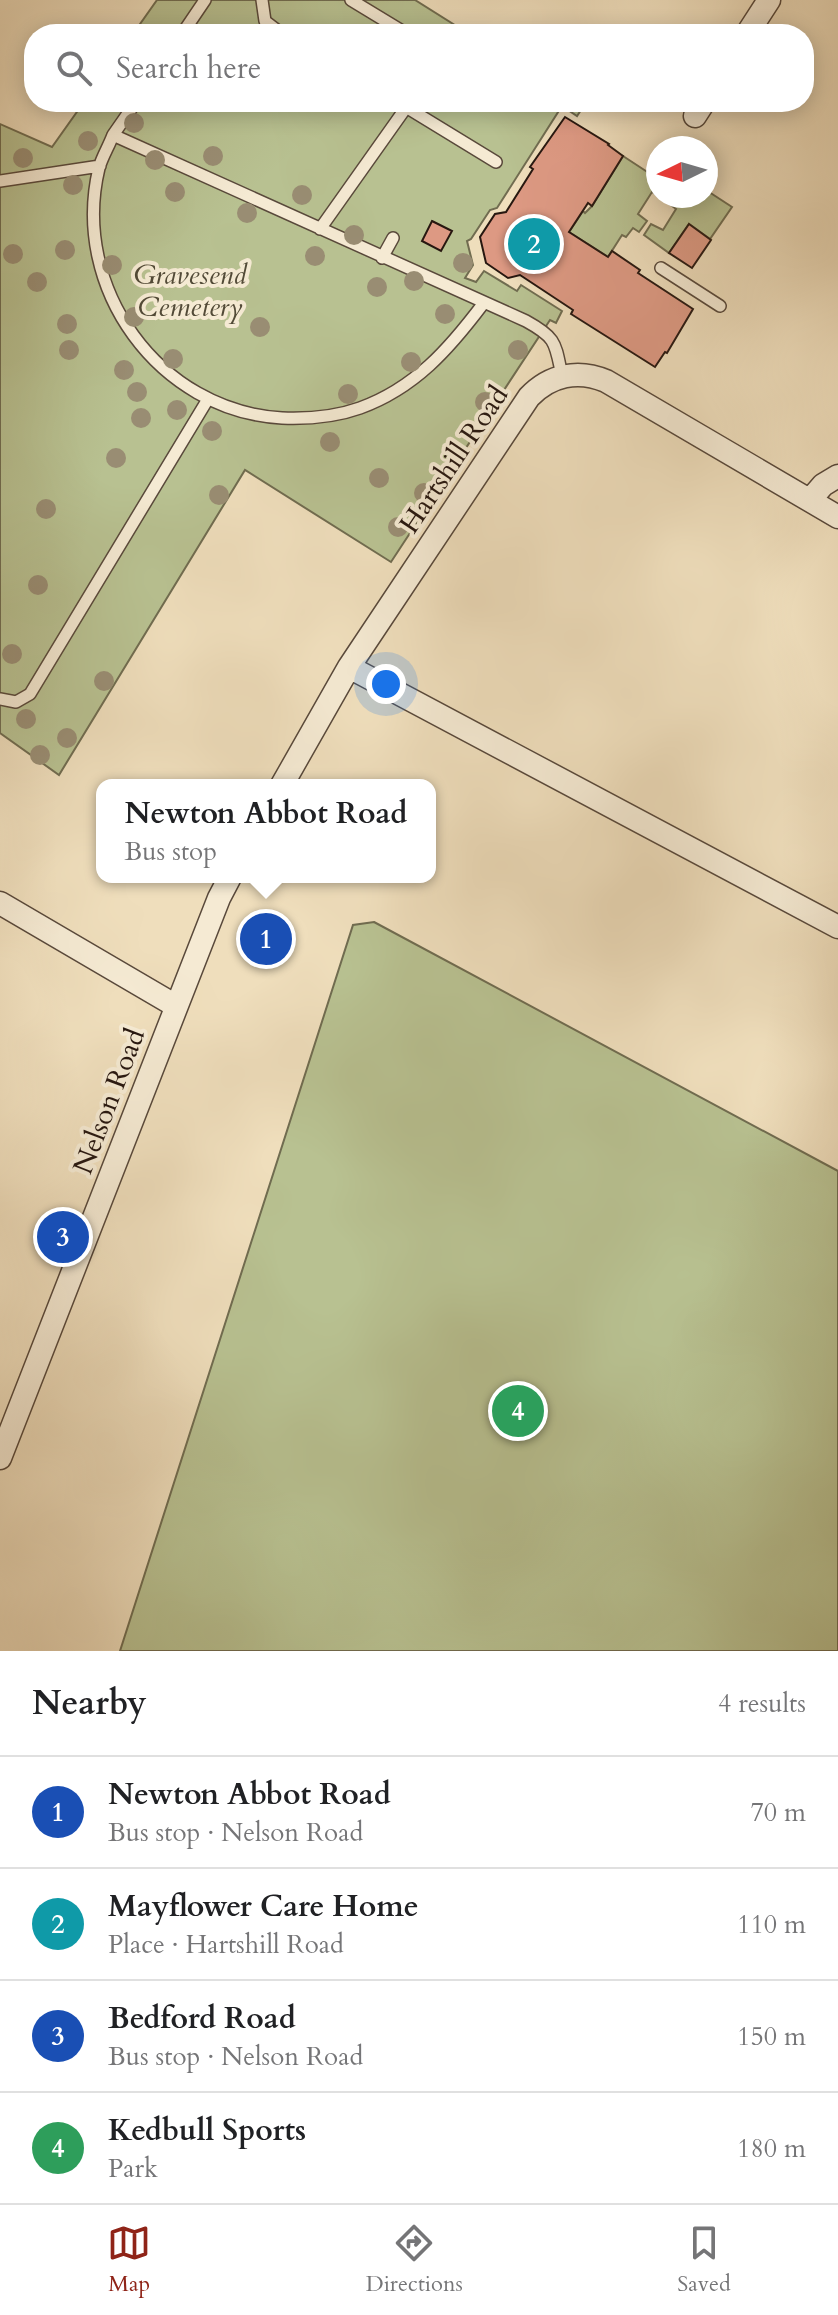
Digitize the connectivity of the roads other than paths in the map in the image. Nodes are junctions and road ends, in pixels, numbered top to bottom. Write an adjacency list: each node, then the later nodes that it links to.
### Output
1 (205, 0): 5 (lane)
2 (262, 0): 6 (lane)
3 (351, 0): 7 (lane)
4 (769, 0): 8 (street)
5 (189, 24)
6 (269, 24)
7 (391, 24)
8 (753, 24)
9 (129, 112): 12 (lane)
10 (402, 112): 16 (lane)
11 (420, 112): 13 (lane)
12 (113, 135): 14 (lane); 16 (lane)
13 (496, 162)
14 (100, 166): 15 (lane); 23 (lane)
15 (0, 181)
16 (320, 229): 18 (lane)
17 (393, 238): 18 (lane)
18 (382, 258): 20 (lane)
19 (661, 268): 21 (lane)
20 (483, 304): 22 (lane); 23 (lane)
21 (720, 306)
22 (562, 376): 25 (street); 27 (street, Hartshill Road)
23 (208, 399): 28 (lane)
24 (838, 476): 25 (street)
25 (810, 500): 26 (street)
26 (838, 517)
27 (349, 667): 29 (street, Hartshill Road); 32 (street)
28 (0, 699)
29 (285, 779)
30 (227, 883): 33 (street, Nelson Road)
31 (0, 903): 33 (street)
32 (838, 927)
33 (176, 1006): 34 (street, Nelson Road)
34 (0, 1458)

